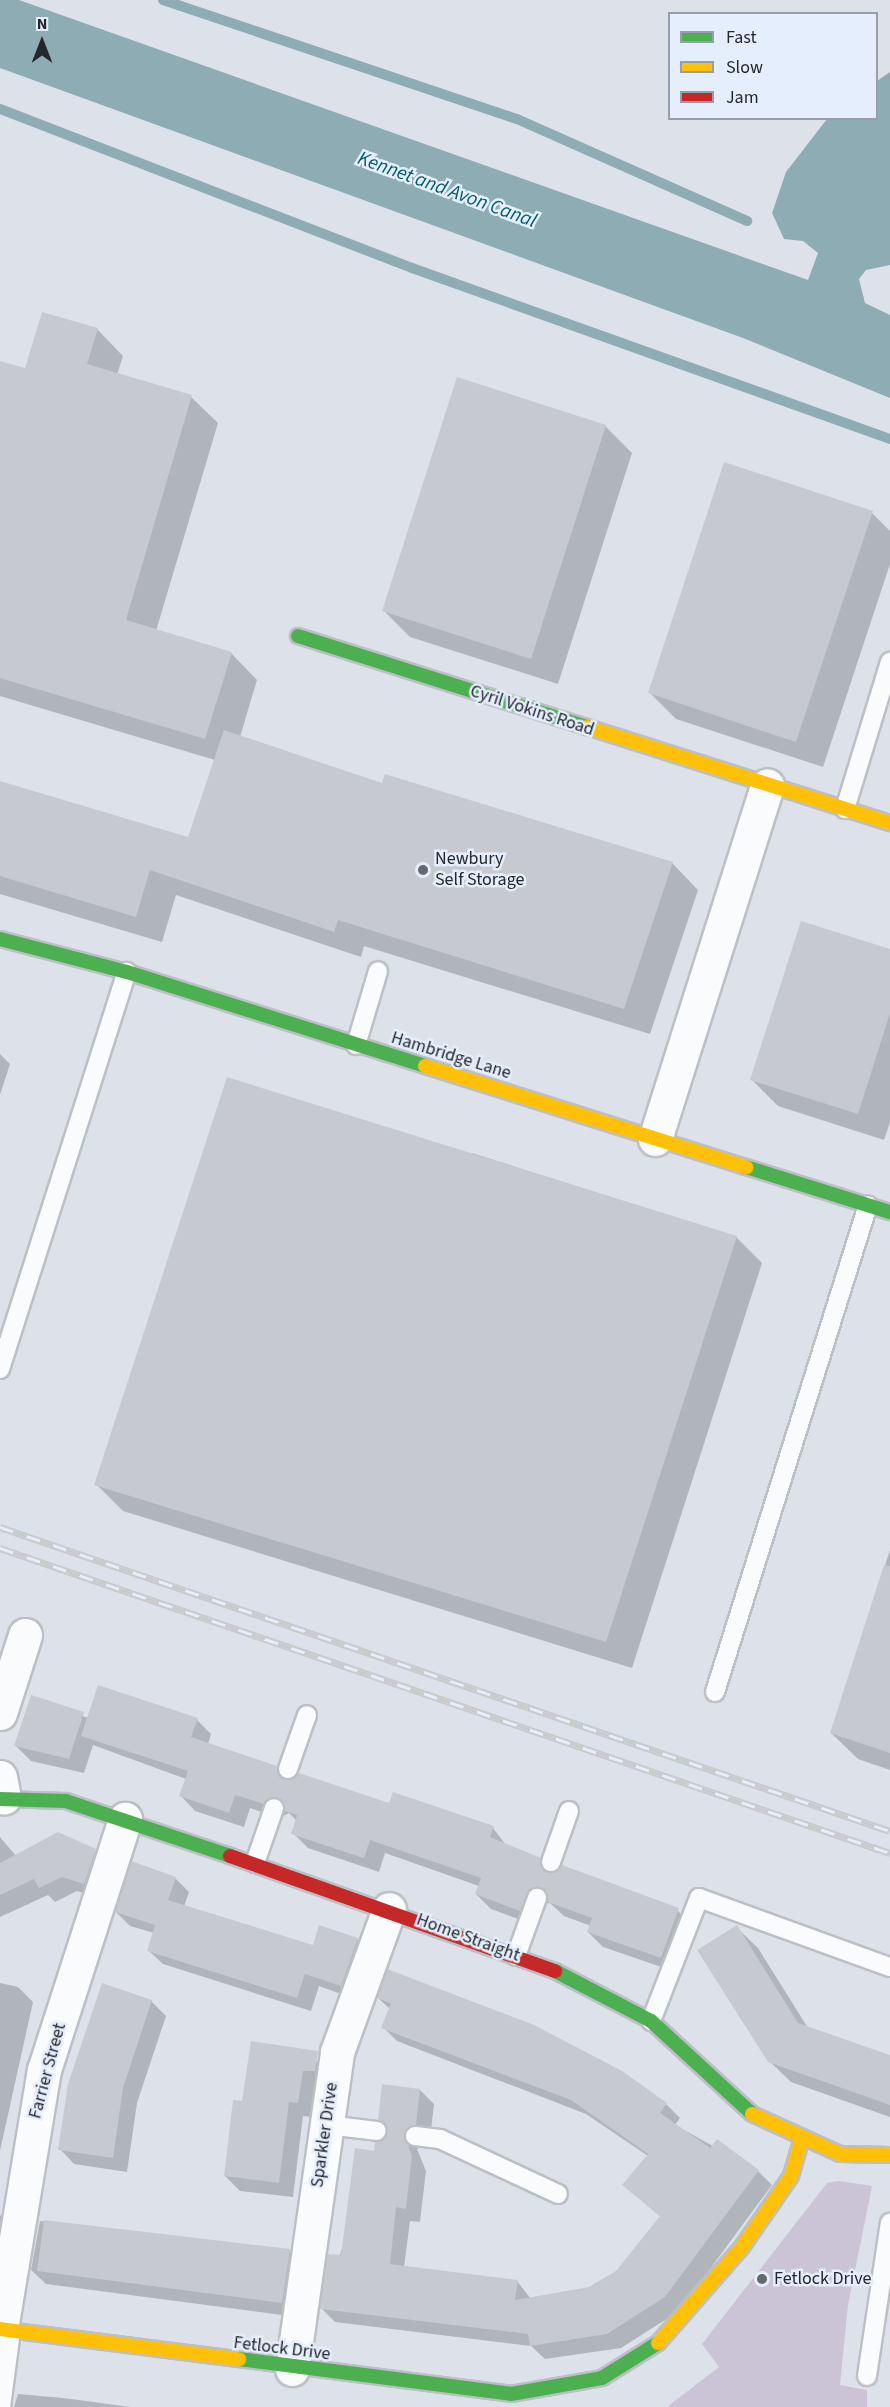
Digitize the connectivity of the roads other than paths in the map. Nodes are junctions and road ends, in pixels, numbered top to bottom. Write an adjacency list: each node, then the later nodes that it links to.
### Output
1 (298, 636): 3 (street, Cyril Vokins Road)
2 (890, 662): 4 (lane)
3 (766, 785): 4 (street, Cyril Vokins Road); 10 (street)
4 (845, 809): 5 (street, Cyril Vokins Road)
5 (890, 823)
6 (0, 939): 8 (street, Hambridge Lane)
7 (378, 971): 9 (lane)
8 (127, 972): 9 (street, Hambridge Lane); 13 (lane)
9 (356, 1045): 10 (street, Hambridge Lane)
10 (655, 1139): 11 (street, Hambridge Lane)
11 (868, 1205): 12 (street, Hambridge Lane); 15 (lane)
12 (890, 1212)
13 (0, 1369)
14 (25, 1635): 16 (street)
15 (715, 1692)
16 (0, 1713)
17 (307, 1715): 18 (lane)
18 (288, 1769)
19 (2, 1791): 22 (street, Home Straight)
20 (274, 1808): 24 (lane)
21 (569, 1811): 23 (lane)
22 (125, 1819): 24 (street, Home Straight); 37 (street, Farrier Street)
23 (551, 1862)
24 (255, 1863): 26 (street, Home Straight)
25 (537, 1898): 27 (lane)
26 (389, 1909): 27 (street, Home Straight); 30 (street, Sparkler Drive)
27 (516, 1956): 29 (street, Home Straight)
28 (890, 1967): 29 (lane)
29 (651, 2021): 33 (street, Home Straight)
30 (327, 2125): 31 (lane); 38 (street, Sparkler Drive)
31 (377, 2131)
32 (415, 2136): 35 (lane)
33 (801, 2141): 34 (street, Home Straight); 38 (street, Fetlock Drive)
34 (890, 2155)
35 (558, 2194)
36 (890, 2223): 39 (lane)
37 (4, 2330): 38 (street, Fetlock Drive); 40 (lane)
38 (292, 2369)
39 (867, 2376)
40 (1, 2407)

